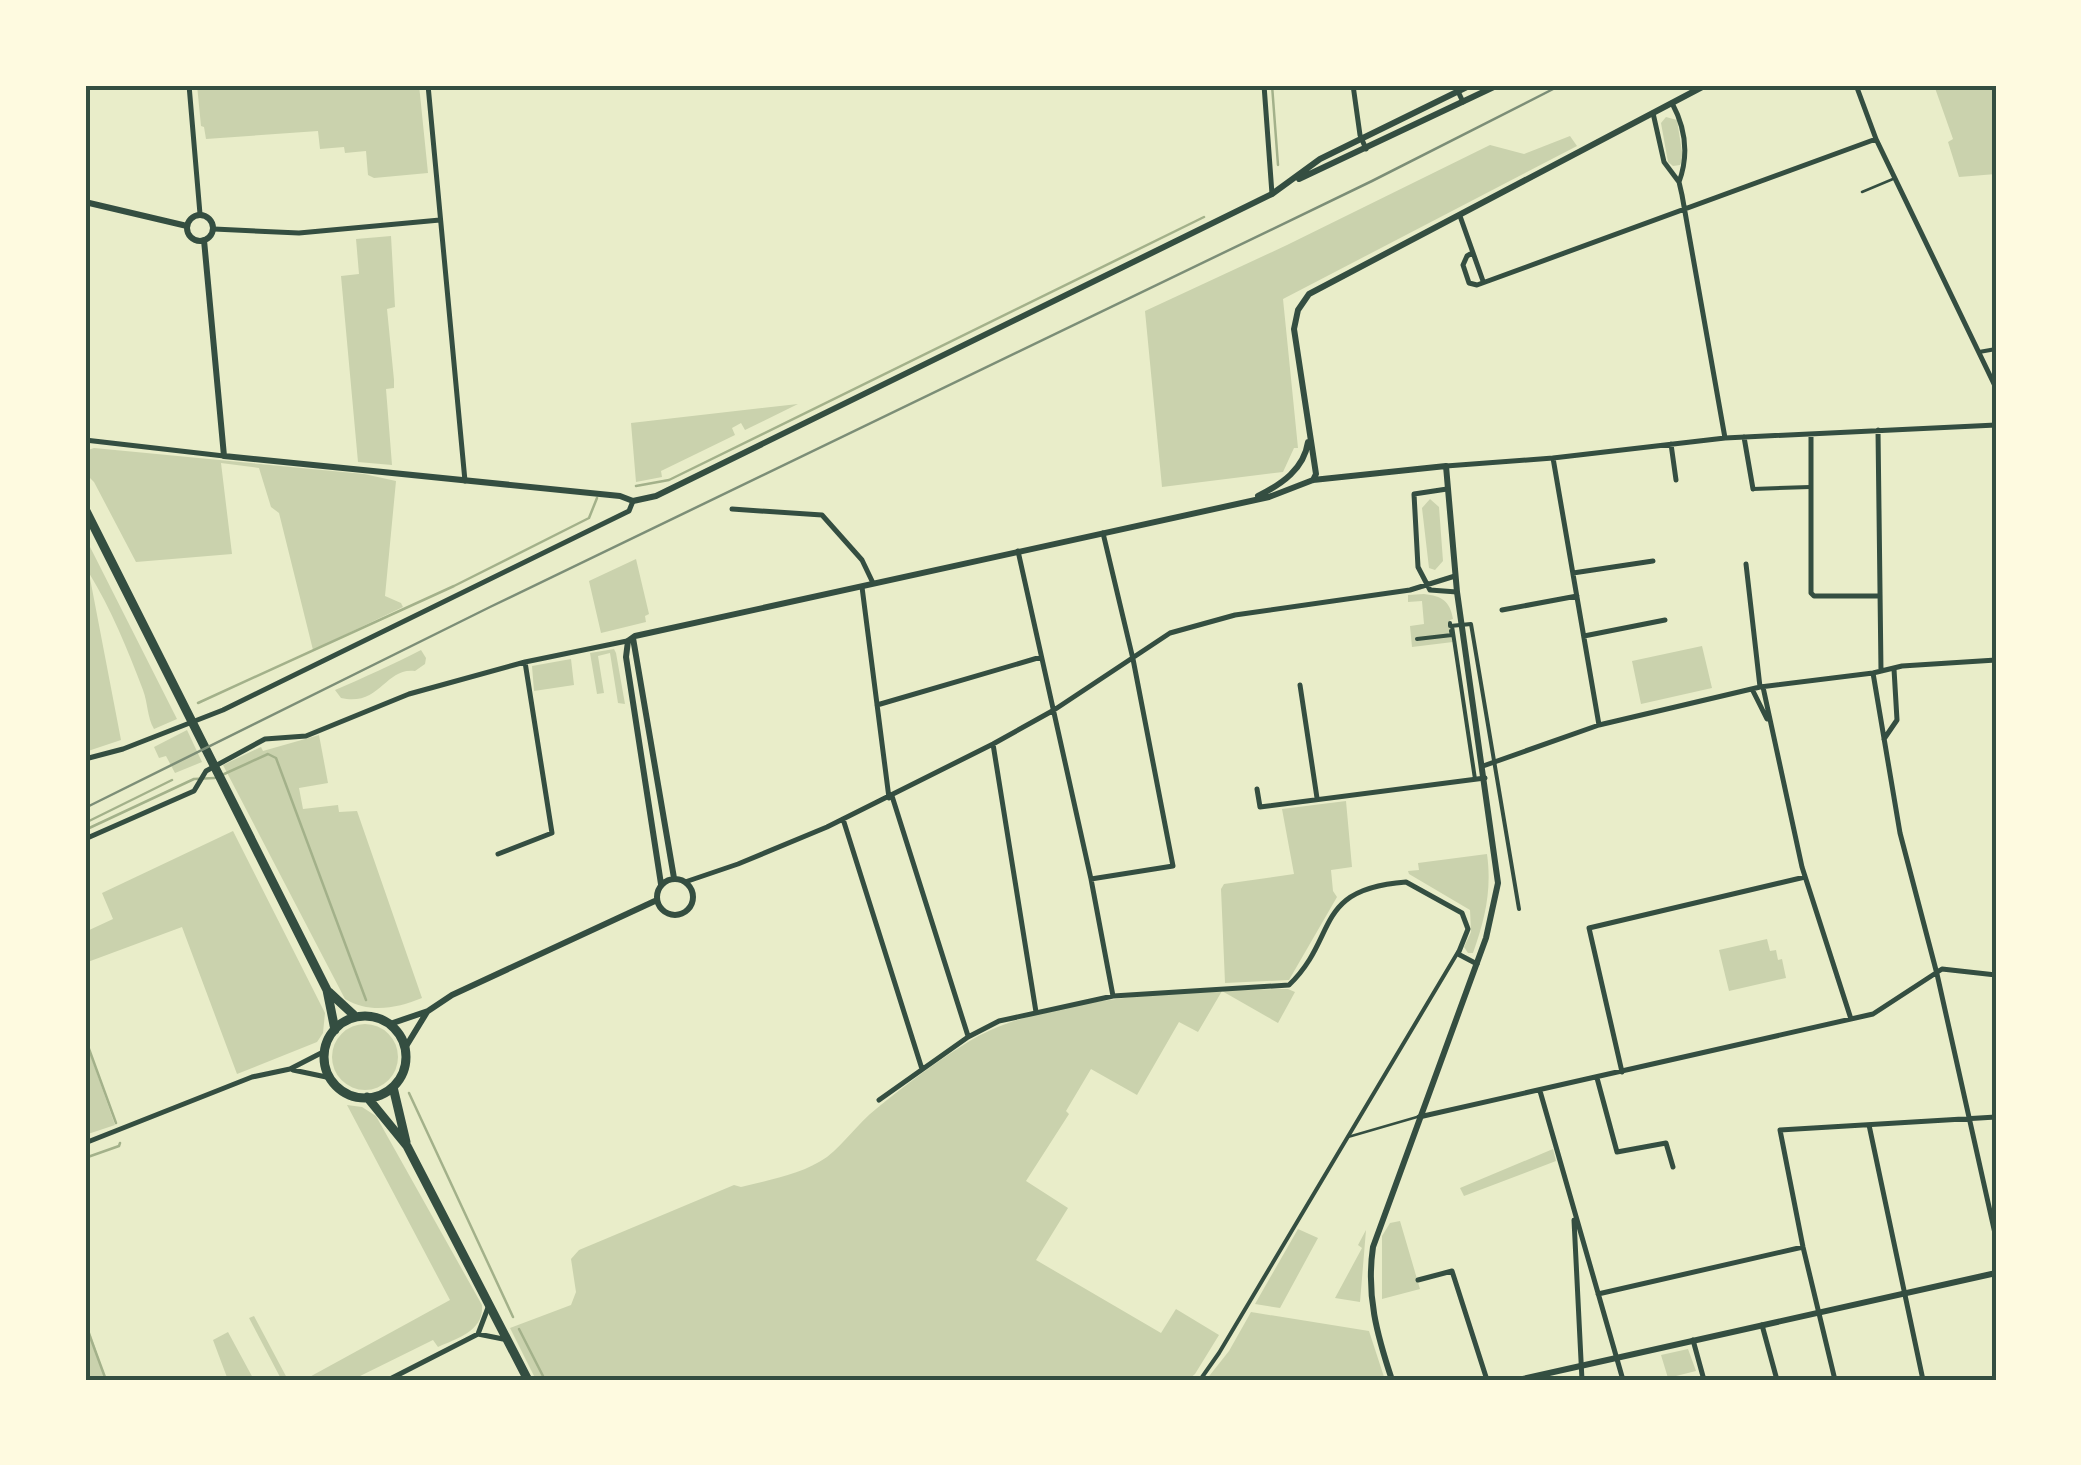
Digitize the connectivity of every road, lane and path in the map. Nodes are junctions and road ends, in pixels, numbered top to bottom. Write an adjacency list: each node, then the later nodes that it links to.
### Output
1 (189, 85): 23 (street)
2 (428, 85): 25 (street)
3 (1264, 85): 20 (street)
4 (1353, 85): 13 (street)
5 (1472, 85): 9 (street)
6 (1498, 85): 10 (street)
7 (1706, 85): 11 (street)
8 (1856, 85): 14 (street)
9 (1456, 88): 10 (street); 13 (street)
10 (1463, 102): 15 (street)
11 (1672, 103): 12 (street); 17 (street)
12 (1653, 113): 17 (street); 24 (street)
13 (1361, 138): 15 (street); 18 (street)
14 (1876, 139): 16 (street); 22 (street)
15 (1366, 150): 18 (street)
16 (1896, 178): 19 (lane); 32 (street)
17 (1679, 182): 22 (street)
18 (1288, 184): 20 (street)
19 (1862, 192)
20 (1272, 194): 53 (street)
21 (85, 202): 26 (street)
22 (1686, 210): 30 (street); 39 (street)
23 (200, 214): 26 (street); 27 (street)
24 (1460, 216): 29 (street); 37 (street)
25 (440, 220): 27 (street); 48 (street)
26 (187, 226): 28 (street)
27 (214, 228): 28 (street)
28 (204, 240): 42 (street)
29 (1472, 253): 30 (street); 30 (street)
30 (1482, 281)
31 (1996, 350): 32 (street)
32 (1979, 352): 33 (street)
33 (1996, 388)
34 (1996, 425): 35 (street)
35 (1878, 430): 36 (street); 68 (street)
36 (1810, 434): 38 (street); 50 (street)
37 (1309, 436): 45 (street); 46 (street)
38 (1744, 437): 39 (street); 52 (street)
39 (1725, 438): 41 (street)
40 (85, 440): 42 (street)
41 (1671, 444): 43 (street); 47 (street)
42 (224, 456): 48 (street)
43 (1553, 458): 44 (street); 61 (street)
44 (1446, 466): 46 (street); 51 (street)
45 (1298, 467): 46 (street); 49 (street); 54 (street)
46 (1314, 474): 49 (street)
47 (1676, 480)
48 (465, 481): 53 (street)
49 (1302, 484): 54 (street)
50 (1810, 487): 52 (street); 68 (street)
51 (1448, 489): 62 (street); 64 (street)
52 (1753, 489)
53 (633, 501): 93 (street)
54 (1249, 501): 57 (street)
55 (85, 509): 116 (main road)
56 (732, 509): 63 (street)
57 (1103, 533): 58 (street); 76 (street)
58 (1018, 551): 63 (street); 75 (street)
59 (1653, 562): 61 (street)
60 (1746, 564): 82 (street)
61 (1572, 573): 67 (street)
62 (1455, 576): 64 (street); 66 (street)
63 (873, 583): 65 (street)
64 (1425, 585): 66 (street); 76 (street)
65 (862, 586): 74 (street); 84 (street)
66 (1457, 592): 71 (street)
67 (1576, 596): 69 (street); 72 (street)
68 (1880, 596): 80 (street)
69 (1502, 610)
70 (1665, 620): 72 (street)
71 (1454, 625): 73 (street); 88 (street); 89 (street); 90 (street)
72 (1584, 636): 87 (street)
73 (1417, 639)
74 (630, 640): 78 (street); 96 (street); 97 (street)
75 (1041, 657): 84 (street); 85 (street)
76 (1133, 659): 85 (street); 107 (street)
77 (1996, 660): 79 (street)
78 (525, 662): 103 (street); 104 (street)
79 (1894, 669): 80 (street); 91 (street)
80 (1877, 672): 82 (street); 91 (street)
81 (1300, 685): 101 (street)
82 (1762, 687): 83 (street); 86 (street)
83 (1752, 690): 86 (street); 87 (street)
84 (878, 705): 100 (street)
85 (1054, 710): 92 (street); 107 (street)
86 (1769, 722): 105 (street)
87 (1599, 725): 94 (street)
88 (1489, 731): 89 (street); 94 (street)
89 (1478, 732): 90 (street); 95 (street)
90 (1468, 734): 98 (street)
91 (1884, 738): 114 (street)
92 (993, 744): 100 (street); 119 (street)
93 (85, 758)
94 (1494, 763): 95 (street); 111 (street)
95 (1483, 766): 98 (street)
96 (655, 768): 97 (street); 106 (street)
97 (644, 770): 109 (street)
98 (1480, 778): 101 (street); 113 (street)
99 (1257, 789): 101 (street)
100 (890, 797): 102 (street); 124 (street)
101 (1317, 798)
102 (843, 819): 108 (street); 128 (street)
103 (85, 839)
104 (498, 854)
105 (1805, 877): 121 (street); 129 (street)
106 (674, 878): 108 (street); 109 (street)
107 (1091, 879): 117 (street)
108 (685, 882): 110 (street)
109 (661, 884): 110 (street)
110 (657, 900): 118 (street)
111 (1519, 909)
112 (1458, 952): 113 (street); 117 (street); 140 (street)
113 (1477, 964): 136 (street)
114 (1937, 974): 115 (street); 121 (street); 138 (street)
115 (1996, 975)
116 (327, 990): 120 (main road); 123 (main road)
117 (1113, 996): 119 (street)
118 (428, 1011): 122 (street); 125 (street)
119 (1036, 1012): 124 (street)
120 (356, 1017): 122 (main road); 123 (main road)
121 (1850, 1019): 129 (street)
122 (390, 1024): 125 (main road)
123 (335, 1030): 126 (main road)
124 (968, 1038): 128 (street)
125 (405, 1048): 132 (main road)
126 (325, 1051): 127 (street); 130 (main road)
127 (290, 1069): 130 (street); 141 (street)
128 (922, 1070): 135 (street)
129 (1622, 1072): 131 (street)
130 (330, 1078): 134 (main road)
131 (1596, 1078): 133 (street); 143 (street)
132 (392, 1087): 134 (main road); 142 (main road)
133 (1540, 1092): 136 (street); 144 (street)
134 (367, 1097): 142 (main road)
135 (878, 1100)
136 (1418, 1117): 140 (lane); 162 (street)
137 (1996, 1117): 138 (street)
138 (1969, 1119): 139 (street); 145 (street)
139 (1870, 1125): 146 (street); 149 (street)
140 (1346, 1137): 161 (street)
141 (85, 1143)
142 (407, 1146): 151 (main road)
143 (1673, 1167)
144 (1574, 1212): 150 (street); 158 (street)
145 (1996, 1238)
146 (1803, 1246): 150 (street); 152 (street)
147 (1996, 1273): 149 (street)
148 (1418, 1280): 163 (street)
149 (1905, 1292): 152 (street); 170 (street)
150 (1598, 1294): 157 (street)
151 (490, 1304): 154 (street); 156 (main road)
152 (1818, 1312): 153 (street); 169 (street)
153 (1762, 1324): 155 (street); 168 (street)
154 (478, 1334): 156 (street); 159 (street)
155 (1693, 1340): 157 (street); 167 (street)
156 (509, 1341): 160 (main road)
157 (1617, 1358): 158 (street); 166 (street)
158 (1579, 1366): 164 (street); 165 (street)
159 (388, 1380)
160 (528, 1380)
161 (1200, 1380)
162 (1392, 1380)
163 (1488, 1380)
164 (1518, 1380)
165 (1582, 1380)
166 (1623, 1380)
167 (1704, 1380)
168 (1777, 1380)
169 (1836, 1380)
170 (1923, 1380)

